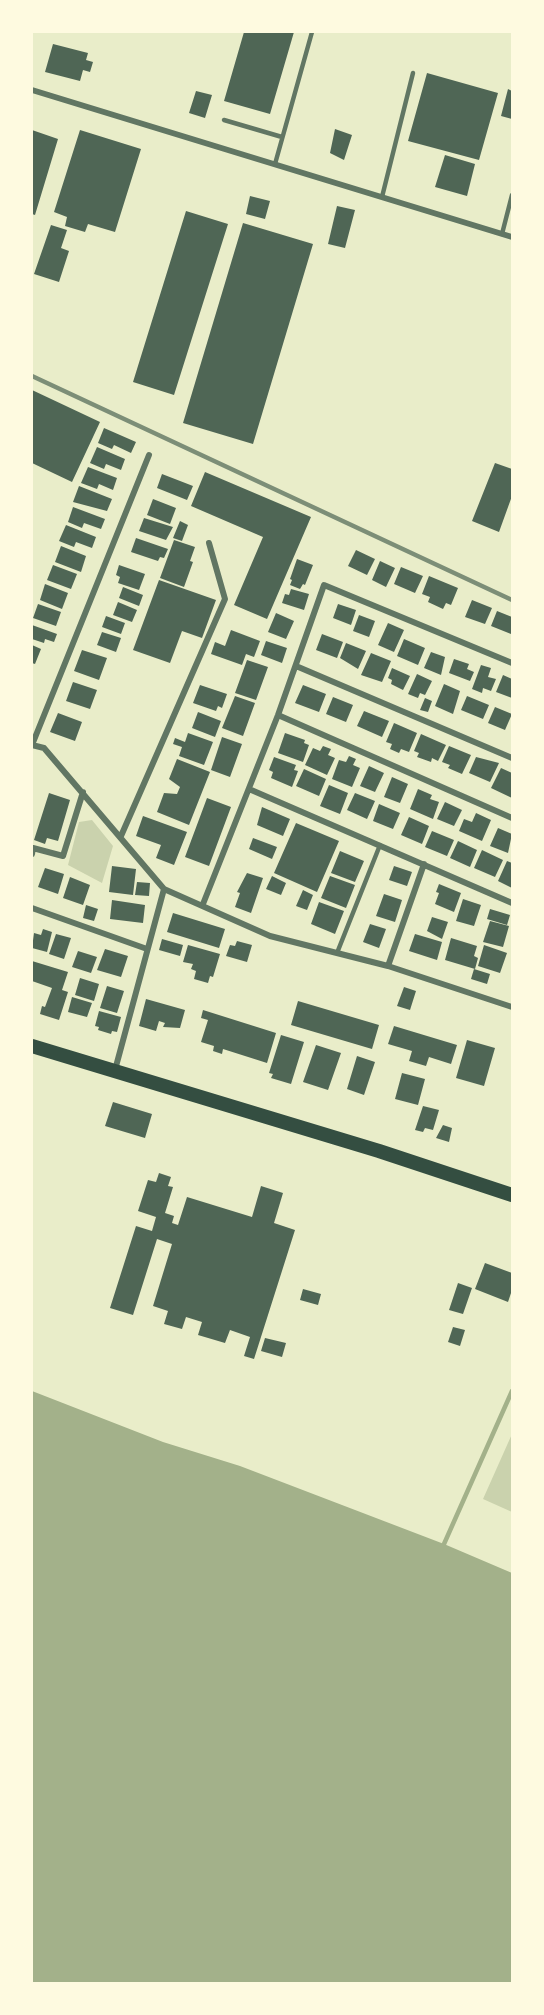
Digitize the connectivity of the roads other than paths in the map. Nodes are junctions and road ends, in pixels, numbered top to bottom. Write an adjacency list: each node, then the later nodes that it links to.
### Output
1 (312, 32): 5 (lane)
2 (413, 73): 8 (lane)
3 (32, 90): 6 (street)
4 (224, 120): 5 (lane)
5 (282, 137): 6 (lane)
6 (274, 164): 8 (street)
7 (513, 195): 9 (lane)
8 (382, 197): 9 (street)
9 (502, 234): 10 (street)
10 (513, 237)
11 (149, 455): 16 (street)
12 (209, 543): 21 (street)
13 (513, 663): 14 (street)
14 (296, 666): 15 (street); 17 (street)
15 (278, 715): 18 (street); 20 (street)
16 (32, 745): 19 (street)
17 (513, 758)
18 (249, 789): 22 (street); 27 (street)
19 (83, 792): 21 (street); 23 (street)
20 (513, 818)
21 (121, 836): 25 (street)
22 (380, 845): 24 (street); 30 (lane)
23 (32, 854)
24 (424, 864): 26 (street); 31 (street)
25 (164, 889): 27 (street); 29 (street)
26 (513, 903)
27 (203, 904): 30 (street)
28 (32, 908): 29 (street)
29 (147, 949): 34 (street)
30 (337, 953): 31 (street)
31 (388, 966): 32 (street)
32 (513, 1007)
33 (32, 1046): 34 (highway)
34 (115, 1070): 35 (highway)
35 (513, 1195)

